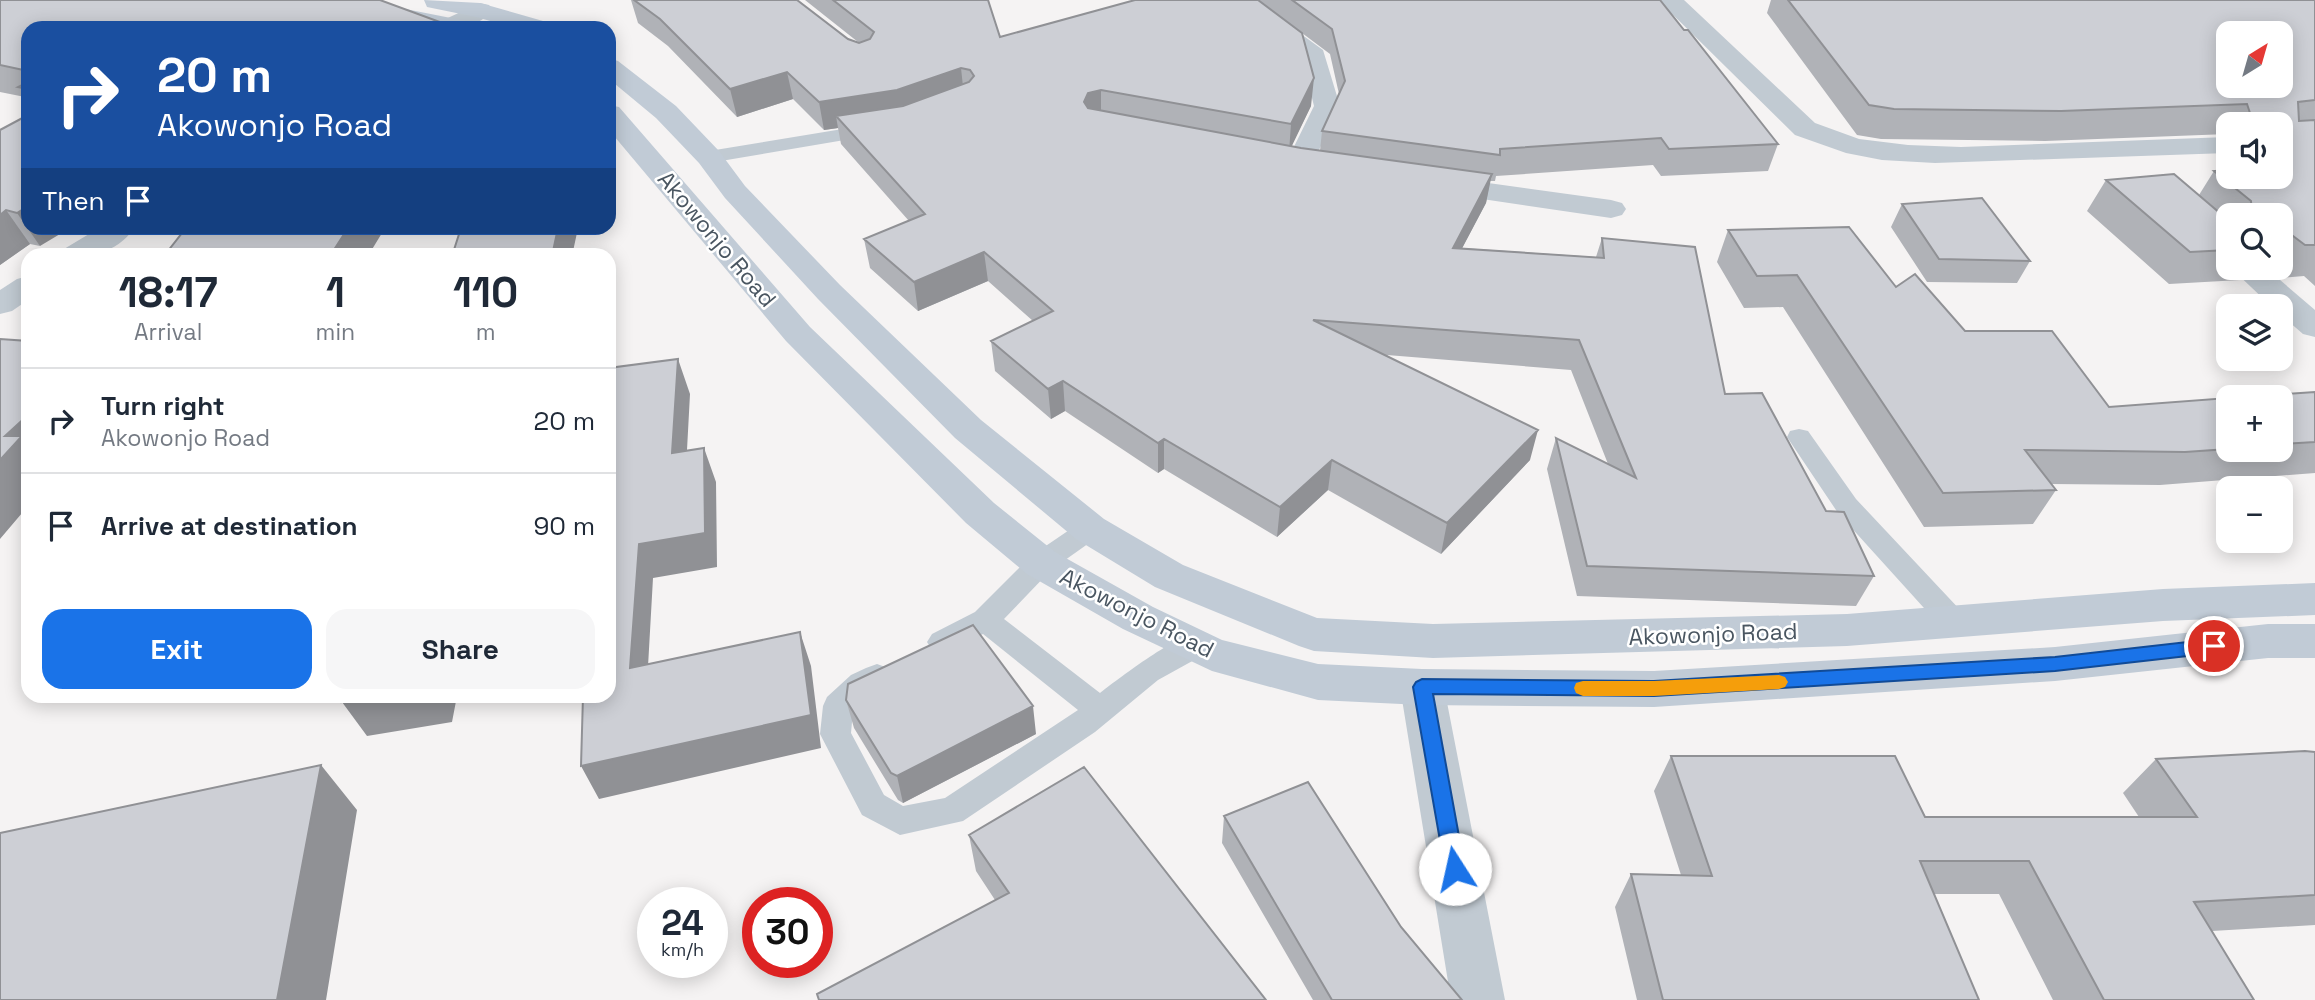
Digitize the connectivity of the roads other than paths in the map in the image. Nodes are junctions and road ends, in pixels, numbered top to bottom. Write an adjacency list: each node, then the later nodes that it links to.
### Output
1 (323, 0): 5 (main road)
2 (419, 0): 6 (main road)
3 (1238, 0): 13 (street)
4 (1670, 0): 11 (street)
5 (455, 21)
6 (459, 21)
7 (616, 72): 12 (main road, Akowonjo Road)
8 (616, 121): 25 (main road, Akowonjo Road)
9 (893, 127): 12 (lane)
10 (2216, 146): 11 (street)
11 (2114, 152): 14 (street)
12 (709, 157): 24 (main road, Akowonjo Road)
13 (1299, 165)
14 (2145, 179)
15 (1407, 181): 16 (street)
16 (1611, 209)
17 (108, 235): 18 (street)
18 (88, 248)
19 (2261, 280): 22 (street)
20 (21, 290): 21 (street)
21 (0, 304)
22 (2315, 327)
23 (1799, 437): 28 (lane)
24 (1090, 529): 25 (lane); 28 (main road, Akowonjo Road)
25 (1041, 563): 27 (lane); 30 (main road, Akowonjo Road)
26 (2315, 598): 28 (main road, Akowonjo Road)
27 (985, 620): 32 (lane); 32 (lane)
28 (1953, 621)
29 (2315, 641): 31 (main road, Akowonjo Road)
30 (1195, 646): 31 (main road, Akowonjo Road); 32 (lane)
31 (1422, 687): 33 (street)
32 (1099, 709)
33 (1478, 1000)

